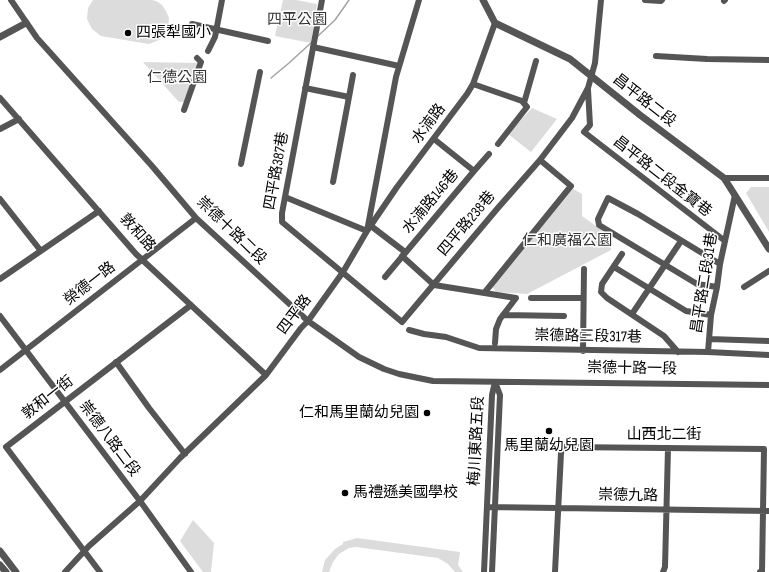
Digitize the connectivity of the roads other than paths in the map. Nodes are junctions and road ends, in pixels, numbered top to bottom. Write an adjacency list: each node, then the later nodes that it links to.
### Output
1 (11, 0): 9 (street, 崇德十路二段)
2 (222, 0): 12 (street)
3 (320, 0): 15 (street, 四平路387巷)
4 (419, 0): 21 (street, 四平路)
5 (483, 0): 10 (street)
6 (601, 0): 24 (street, 四平路238巷)
7 (645, 0): 8 (street)
8 (662, 0)
9 (26, 23): 13 (street); 47 (street, 崇德十路二段)
10 (494, 23): 24 (street, 昌平路二段); 25 (street, 水湳路)
11 (192, 24): 12 (street)
12 (216, 29): 14 (street); 16 (street)
13 (0, 37)
14 (268, 41)
15 (313, 47): 21 (street); 26 (street, 四平路387巷)
16 (208, 51)
17 (656, 56): 19 (street)
18 (197, 58): 31 (street)
19 (769, 60)
20 (536, 61): 30 (street)
21 (399, 66): 48 (street, 四平路)
22 (260, 72): 38 (street)
23 (353, 75): 28 (street)
24 (592, 76): 27 (street, 四平路238巷); 40 (street, 昌平路二段)
25 (473, 84): 30 (street); 34 (street, 水湳路)
26 (305, 88): 28 (street); 44 (street, 四平路387巷)
27 (588, 88): 37 (street, 四平路238巷); 50 (street, 昌平路二段金寶巷)
28 (349, 97): 42 (street)
29 (0, 98): 32 (street, 敦和路)
30 (524, 103): 35 (street)
31 (184, 110)
32 (19, 119): 33 (street); 46 (street, 敦和路)
33 (0, 129)
34 (434, 140): 39 (street, 水湳路146巷); 48 (street, 水湳路)
35 (498, 144)
36 (489, 154): 39 (street)
37 (540, 160): 64 (street, 四平路238巷); 68 (street)
38 (241, 164)
39 (474, 171): 53 (street, 水湳路146巷)
40 (724, 178): 41 (street); 43 (street, 昌平路二段)
41 (769, 178)
42 (333, 182)
43 (735, 195): 50 (street, 昌平路二段31巷); 51 (street, 昌平路二段)
44 (285, 197): 48 (street); 61 (street, 四平路387巷)
45 (0, 199): 52 (street)
46 (99, 211): 52 (street); 55 (street, 敦和路)
47 (196, 218): 55 (street, 榮德一路); 77 (street, 崇德十路二段)
48 (369, 229): 53 (street); 61 (street, 四平路)
49 (681, 241): 56 (street); 57 (street); 57 (street)
50 (725, 241): 56 (street, 昌平路二段31巷)
51 (769, 249)
52 (41, 251): 63 (street)
53 (404, 254): 62 (street, 水湳路146巷); 64 (street)
54 (622, 254): 58 (street)
55 (143, 260): 71 (street, 敦和路); 82 (street, 榮德一路)
56 (720, 264): 65 (street, 昌平路二段31巷)
57 (665, 265): 65 (street); 67 (street)
58 (614, 267): 67 (street); 72 (street)
59 (584, 269): 70 (street)
60 (769, 271): 66 (street)
61 (343, 272): 64 (street, 四平路238巷); 77 (street, 四平路)
62 (385, 277)
63 (0, 279)
64 (434, 285): 68 (street)
65 (717, 287): 74 (street, 昌平路二段31巷)
66 (744, 287)
67 (649, 288): 72 (street); 74 (street)
68 (485, 292): 73 (street)
69 (531, 298): 70 (street)
70 (583, 298): 83 (street)
71 (191, 305): 87 (street, 敦和一街); 89 (street, 敦和路)
72 (632, 314): 84 (street)
73 (503, 315): 76 (street); 81 (street)
74 (711, 315): 79 (street, 昌平路二段31巷)
75 (0, 316): 82 (street, 崇德八路二段)
76 (564, 316)
77 (308, 321): 89 (street, 四平路); 90 (street, 崇德十路二段)
78 (409, 330): 83 (street, 崇德路三段317巷)
79 (709, 339): 80 (street); 85 (street, 昌平路二段31巷)
80 (769, 341)
81 (495, 343)
82 (26, 350): 88 (street, 榮德一路); 92 (street, 崇德八路二段)
83 (583, 351): 84 (street, 崇德路三段317巷)
84 (678, 352): 85 (street, 崇德路三段317巷)
85 (708, 352): 86 (street, 崇德路三段317巷)
86 (769, 355)
87 (116, 362): 92 (street, 敦和一街); 94 (street)
88 (0, 370)
89 (266, 375): 94 (street, 四平路)
90 (495, 382): 91 (street, 崇德十路一段); 96 (street, 梅川東路五段); 97 (street, 梅川東路五段)
91 (769, 385)
92 (64, 401): 95 (street, 崇德八路二段); 102 (street, 敦和一街)
93 (668, 448): 98 (street, 山西北二街); 99 (street); 100 (street, 山西北二街)
94 (185, 454): 95 (street, 四平路)
95 (140, 501): 102 (street, 四平路); 108 (street, 崇德八路二段)
96 (487, 507): 97 (street, 崇德九路); 109 (street, 梅川東路五段)
97 (494, 507): 98 (street, 崇德九路); 110 (street, 梅川東路五段)
98 (558, 508): 99 (street, 崇德九路); 111 (street)
99 (667, 510): 100 (street, 崇德九路); 112 (street)
100 (766, 511): 113 (street)
101 (0, 551): 105 (street)
102 (84, 551): 106 (street, 四平路); 107 (street)
103 (0, 565): 104 (street)
104 (6, 572)
105 (16, 572)
106 (65, 572)
107 (100, 572)
108 (191, 572)
109 (484, 572)
110 (492, 572)
111 (555, 572)
112 (663, 572)
113 (760, 572)

